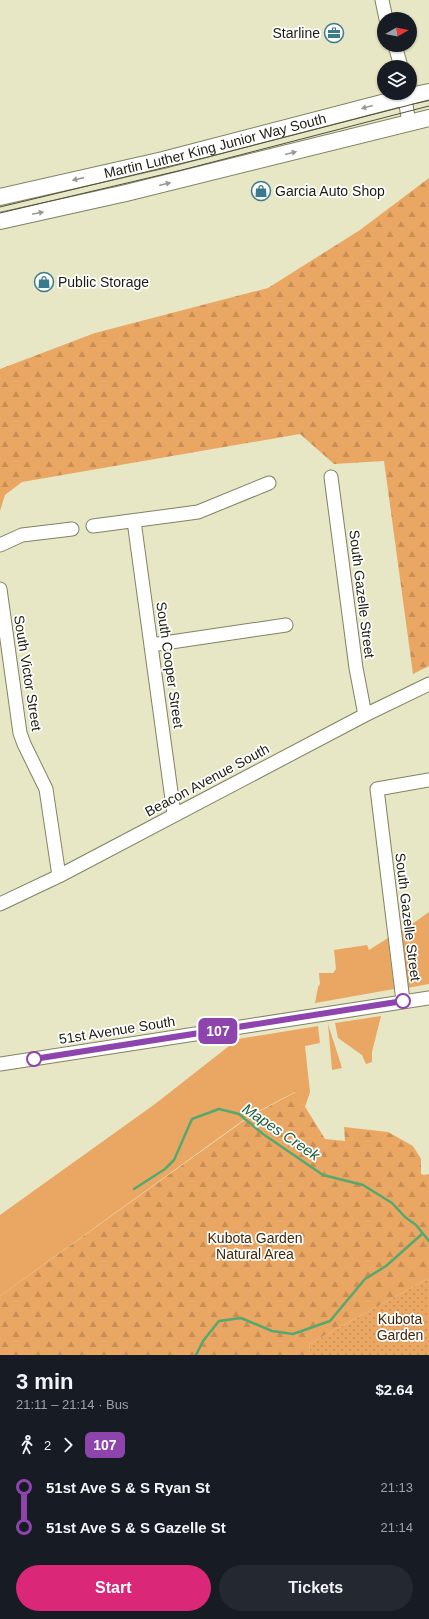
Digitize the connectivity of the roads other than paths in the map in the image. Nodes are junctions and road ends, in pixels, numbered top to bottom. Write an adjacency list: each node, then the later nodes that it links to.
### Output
1 (382, 0): 2 (street)
2 (385, 12)
3 (429, 92): 4 (main road, Martin Luther King Junior Way South)
4 (417, 94)
5 (386, 100): 9 (main road, Martin Luther King Junior Way South, one-way to 9)
6 (406, 100): 8 (street)
7 (429, 118): 8 (main road, Martin Luther King Junior Way South)
8 (409, 123): 10 (main road, Martin Luther King Junior Way South, one-way to 8)
9 (0, 196)
10 (0, 221)
11 (331, 477): 22 (street, South Gazelle Street)
12 (269, 483): 13 (street)
13 (134, 521): 14 (street); 19 (street, South Cooper Street)
14 (93, 526)
15 (72, 529): 16 (street)
16 (0, 545)
17 (0, 589): 20 (street, South Victor Street)
18 (286, 625): 19 (street)
19 (151, 645): 24 (street, South Cooper Street)
20 (4, 654): 25 (street, South Victor Street)
21 (429, 684): 22 (street, Beacon Avenue South)
22 (365, 715): 24 (street, Beacon Avenue South)
23 (429, 780): 28 (street, South Gazelle Street)
24 (174, 814): 25 (street, Beacon Avenue South)
25 (59, 876): 26 (street, Beacon Avenue South)
26 (0, 904)
27 (429, 998): 28 (street, 51st Avenue South)
28 (403, 1001): 29 (street, 51st Avenue South)
29 (0, 1064)

